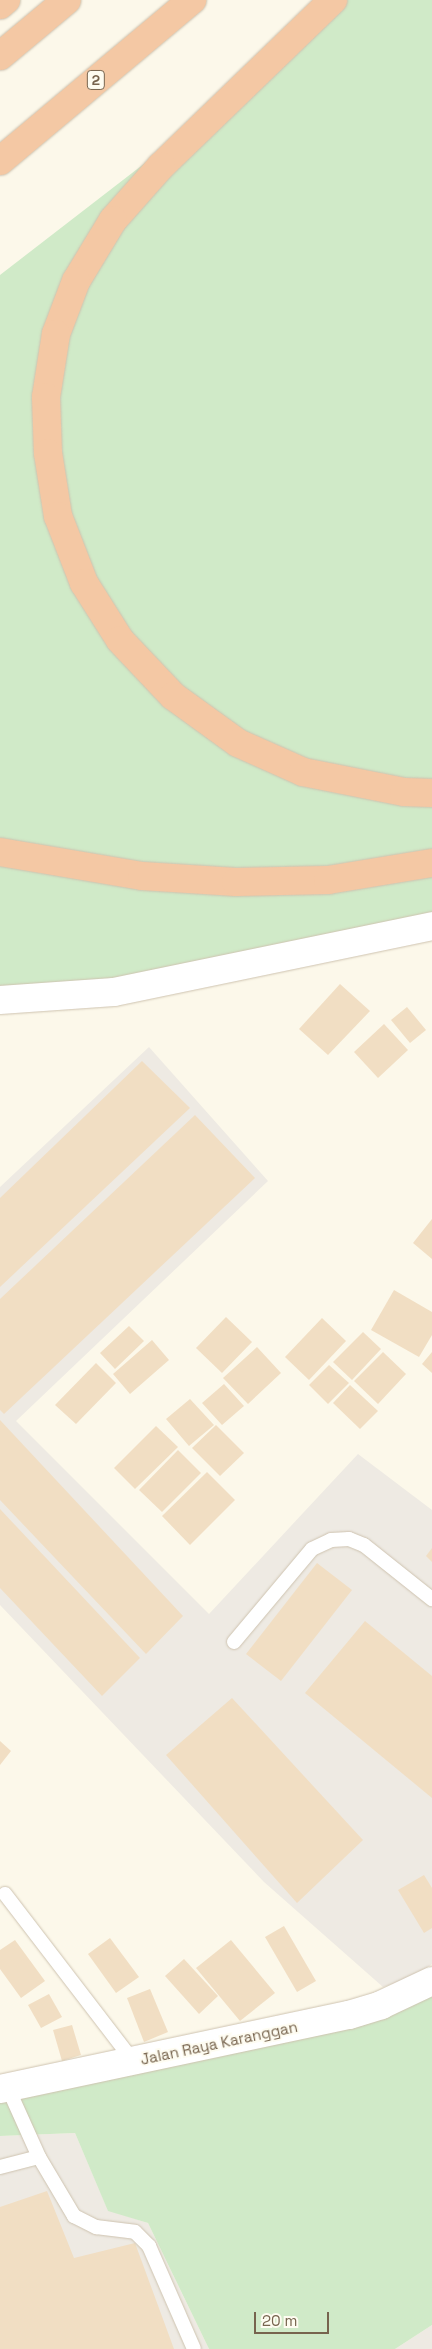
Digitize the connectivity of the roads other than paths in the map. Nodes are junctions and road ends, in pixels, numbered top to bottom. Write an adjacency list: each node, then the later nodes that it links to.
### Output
1 (6, 0): 5 (highway)
2 (67, 0): 6 (highway)
3 (192, 0): 7 (highway, 2)
4 (334, 0): 8 (highway)
5 (0, 5)
6 (0, 56)
7 (0, 161)
8 (432, 793)
9 (0, 852): 10 (highway)
10 (432, 863)
11 (432, 926): 12 (street)
12 (0, 1000)
13 (432, 1599): 14 (lane)
14 (234, 1642)
15 (4, 1894): 17 (lane)
16 (432, 1981): 17 (street, Jalan Raya Karanggan)
17 (134, 2062): 18 (street, Jalan Raya Karanggan)
18 (4, 2089): 19 (lane)
19 (39, 2157): 20 (lane); 21 (lane)
20 (0, 2167)
21 (194, 2349)

